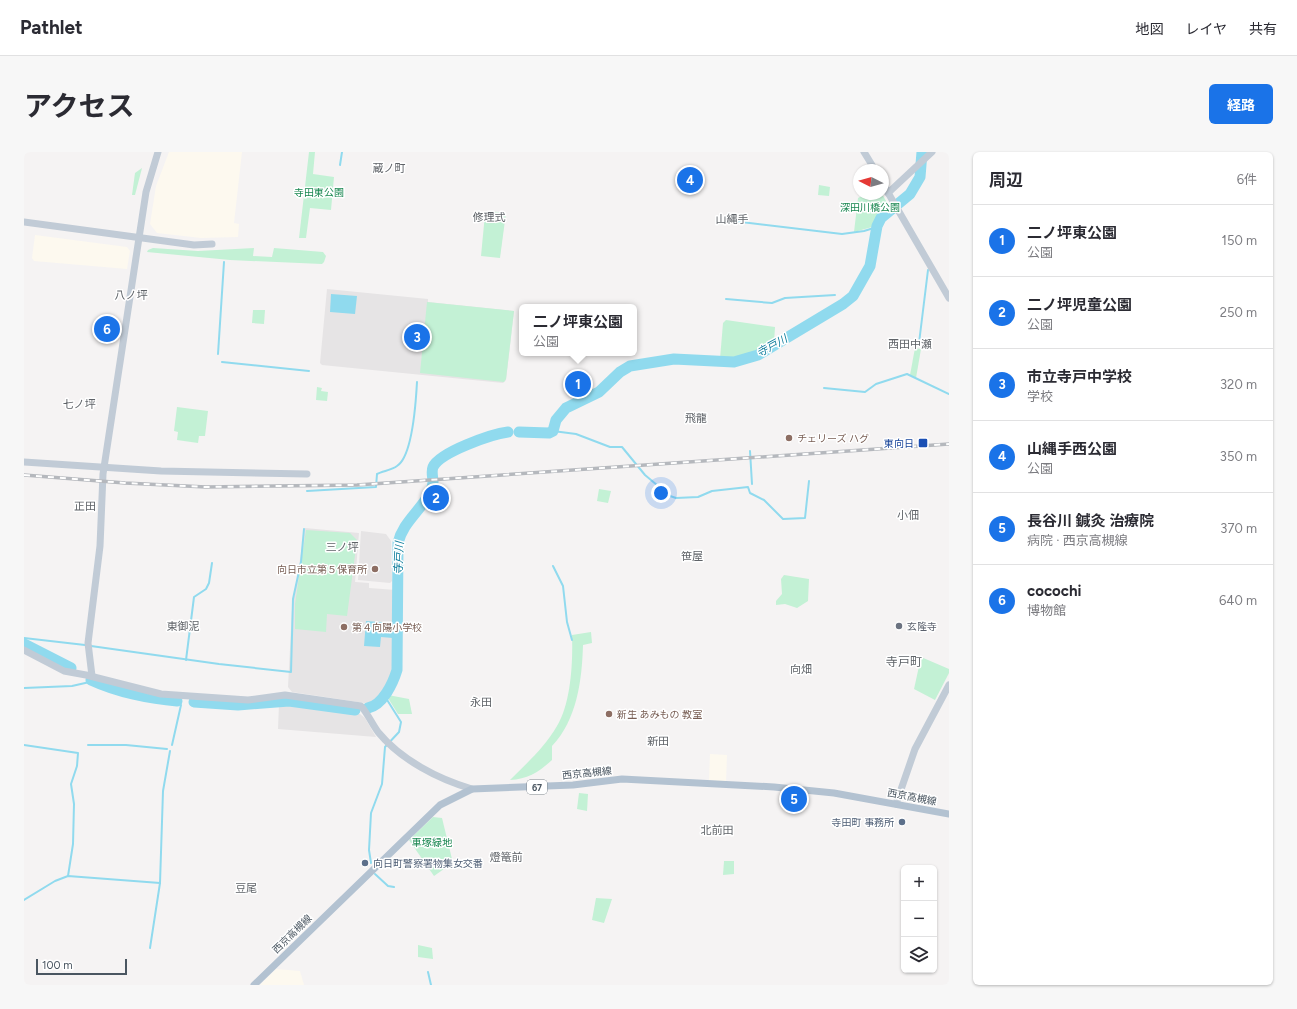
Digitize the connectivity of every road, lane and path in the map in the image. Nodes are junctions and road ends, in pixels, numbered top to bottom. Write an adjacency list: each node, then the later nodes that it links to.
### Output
1 (158, 152): 8 (street)
2 (864, 152): 4 (street)
3 (932, 152): 5 (street)
4 (871, 164)
5 (889, 192)
6 (889, 195): 10 (street)
7 (24, 222): 8 (street)
8 (139, 237): 9 (street); 12 (street)
9 (212, 244)
10 (949, 298)
11 (24, 462): 12 (street)
12 (103, 468): 13 (street); 15 (street)
13 (306, 474)
14 (24, 650): 15 (street)
15 (92, 676): 17 (street)
16 (949, 685): 18 (street)
17 (472, 788): 18 (main road, 西京高槻線 / 67); 20 (main road, 西京高槻線 / 67)
18 (896, 804): 19 (main road, 西京高槻線 / 67)
19 (949, 814)
20 (254, 985)

